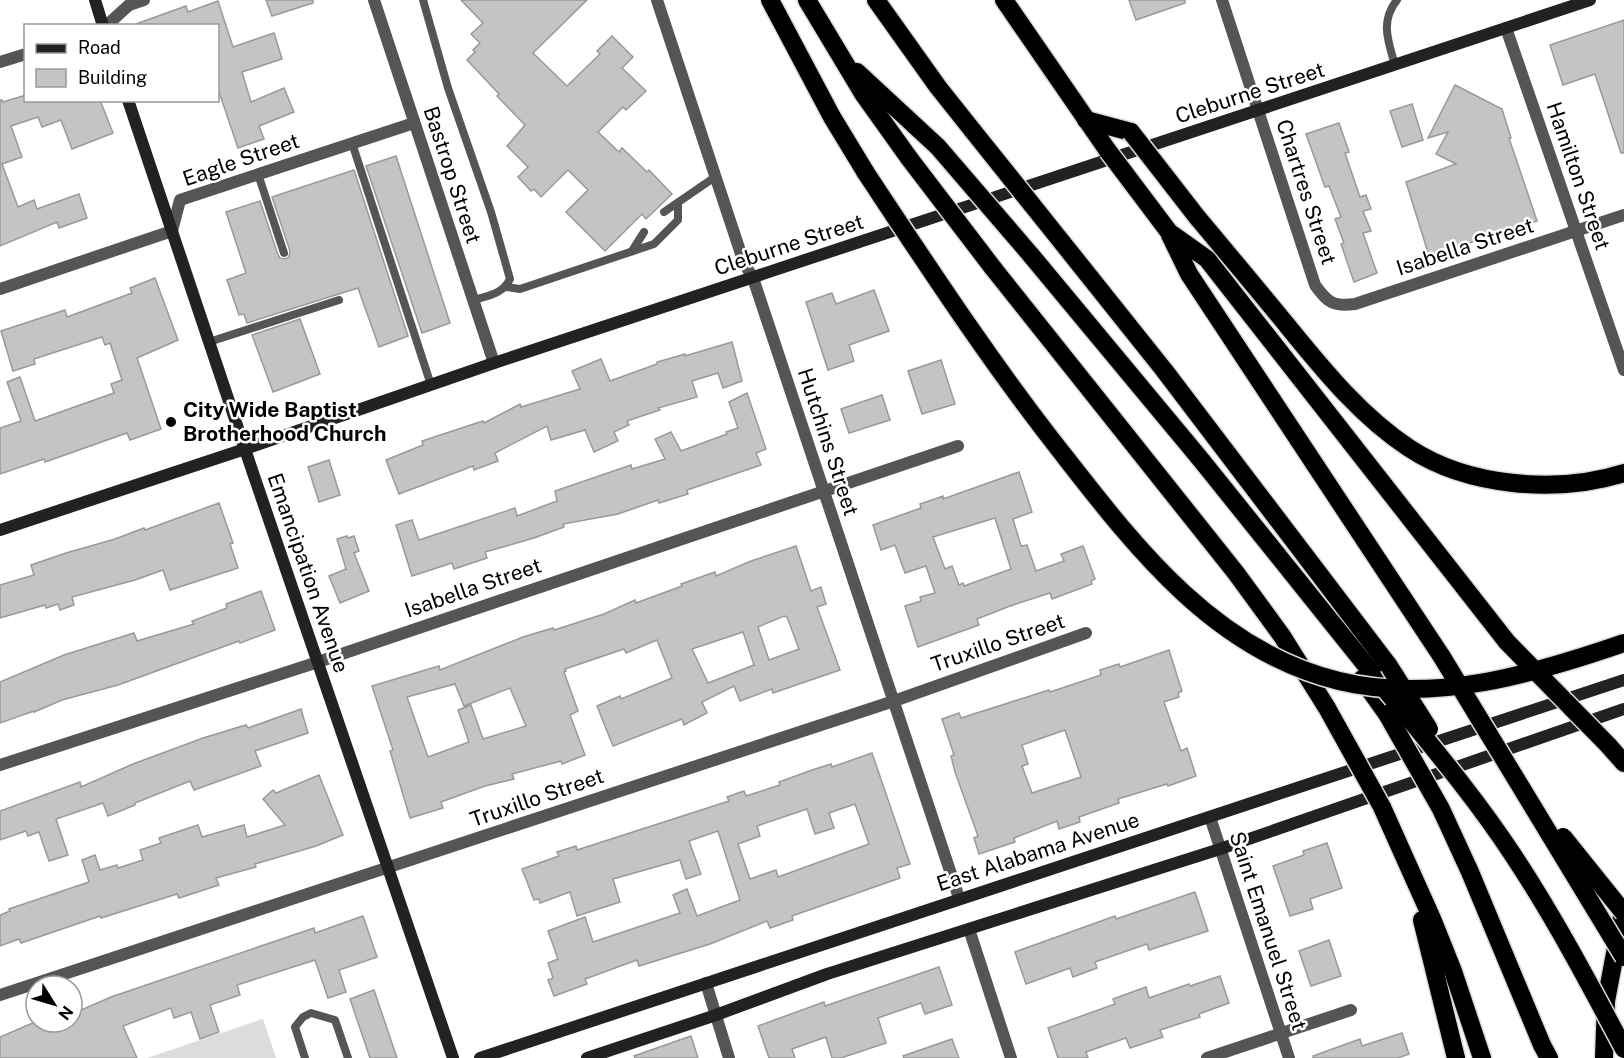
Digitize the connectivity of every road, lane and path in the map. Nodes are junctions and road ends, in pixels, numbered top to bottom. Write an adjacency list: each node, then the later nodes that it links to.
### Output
1 (95, 0): 13 (main road)
2 (144, 0): 14 (street)
3 (374, 0): 23 (street, Bastrop Street)
4 (423, 0): 37 (lane)
5 (657, 0): 26 (street, Hutchins Street)
6 (770, 0): 53 (highway, bridge)
7 (807, 0): 17 (highway)
8 (876, 0): 61 (highway, bridge)
9 (1004, 0): 22 (highway)
10 (1222, 0): 21 (street, Chartres Street)
11 (1397, 0): 19 (lane)
12 (1590, 0): 15 (main road, Cleburne Street)
13 (104, 24)
14 (107, 24)
15 (1506, 28): 19 (main road, Cleburne Street); 31 (street, Hamilton Street)
16 (24, 55): 18 (street)
17 (844, 60): 51 (highway, bridge); 65 (highway, bridge)
18 (0, 62)
19 (1395, 65): 21 (main road, Cleburne Street)
20 (129, 102): 30 (main road, Emancipation Avenue)
21 (1259, 110): 36 (main road, Cleburne Street); 39 (street, Chartres Street)
22 (1086, 120): 33 (highway, bridge); 48 (highway, bridge)
23 (414, 123): 24 (street, Eagle Street); 41 (street, Bastrop Street)
24 (352, 143): 25 (street, Eagle Street); 45 (lane)
25 (258, 174): 30 (street, Eagle Street); 35 (lane)
26 (715, 177): 27 (lane); 36 (street, Hutchins Street)
27 (678, 203): 28 (lane); 34 (lane)
28 (664, 212)
29 (1624, 215): 31 (street, Isabella Street)
30 (172, 231): 38 (street); 42 (main road, Emancipation Avenue)
31 (1576, 231): 39 (street, Isabella Street); 44 (street, Hamilton Street)
32 (644, 232): 34 (lane)
33 (1169, 232): 58 (highway, bridge); 60 (highway, bridge)
34 (632, 251): 37 (lane)
35 (284, 253)
36 (753, 278): 43 (main road, Cleburne Street); 49 (street, Hutchins Street)
37 (506, 287): 41 (lane)
38 (0, 289)
39 (1321, 293)
40 (339, 300): 42 (lane)
41 (473, 300): 43 (street, Bastrop Street)
42 (209, 342): 47 (main road, Emancipation Avenue)
43 (494, 363): 45 (main road, Cleburne Street)
44 (1624, 370)
45 (431, 385): 47 (main road, Cleburne Street)
46 (958, 446): 49 (street, Isabella Street)
47 (245, 449): 50 (main road, Cleburne Street); 54 (main road, Emancipation Avenue)
48 (1624, 473)
49 (824, 492): 54 (street, Isabella Street); 56 (street, Hutchins Street)
50 (0, 530)
51 (1264, 541): 61 (highway, bridge); 88 (highway, bridge)
52 (1086, 633): 56 (street, Truxillo Street)
53 (1624, 643)
54 (318, 662): 59 (street, Isabella Street); 64 (main road, Emancipation Avenue)
55 (1624, 680): 62 (main road, East Alabama Avenue)
56 (894, 701): 64 (street, Truxillo Street); 66 (street, Hutchins Street)
57 (1619, 711): 63 (main road)
58 (1624, 761)
59 (0, 765)
60 (1509, 767): 68 (highway, bridge); 70 (highway, bridge)
61 (1459, 779): 76 (highway, bridge)
62 (1210, 817): 63 (street, Saint Emanuel Street); 66 (main road, East Alabama Avenue)
63 (1220, 849): 69 (main road); 75 (street, Saint Emanuel Street)
64 (388, 869): 72 (street, Truxillo Street); 79 (main road, Emancipation Avenue)
65 (1410, 869): 86 (highway); 87 (highway)
66 (959, 898): 71 (main road, East Alabama Avenue)
67 (1624, 906): 89 (highway)
68 (1624, 913)
69 (969, 929): 74 (main road); 83 (street)
70 (1624, 957)
71 (706, 983): 74 (street); 80 (main road, East Alabama Avenue)
72 (0, 995)
73 (1351, 1010): 75 (street)
74 (716, 1015): 81 (main road); 82 (street)
75 (1280, 1033): 84 (street); 85 (street, Saint Emanuel Street)
76 (1624, 1049)
77 (305, 1058): 78 (lane)
78 (348, 1058)
79 (453, 1058)
80 (480, 1058)
81 (587, 1058)
82 (729, 1058)
83 (1011, 1058)
84 (1207, 1058)
85 (1289, 1058)
86 (1456, 1058)
87 (1482, 1058)
88 (1549, 1058)
89 (1604, 1058)

